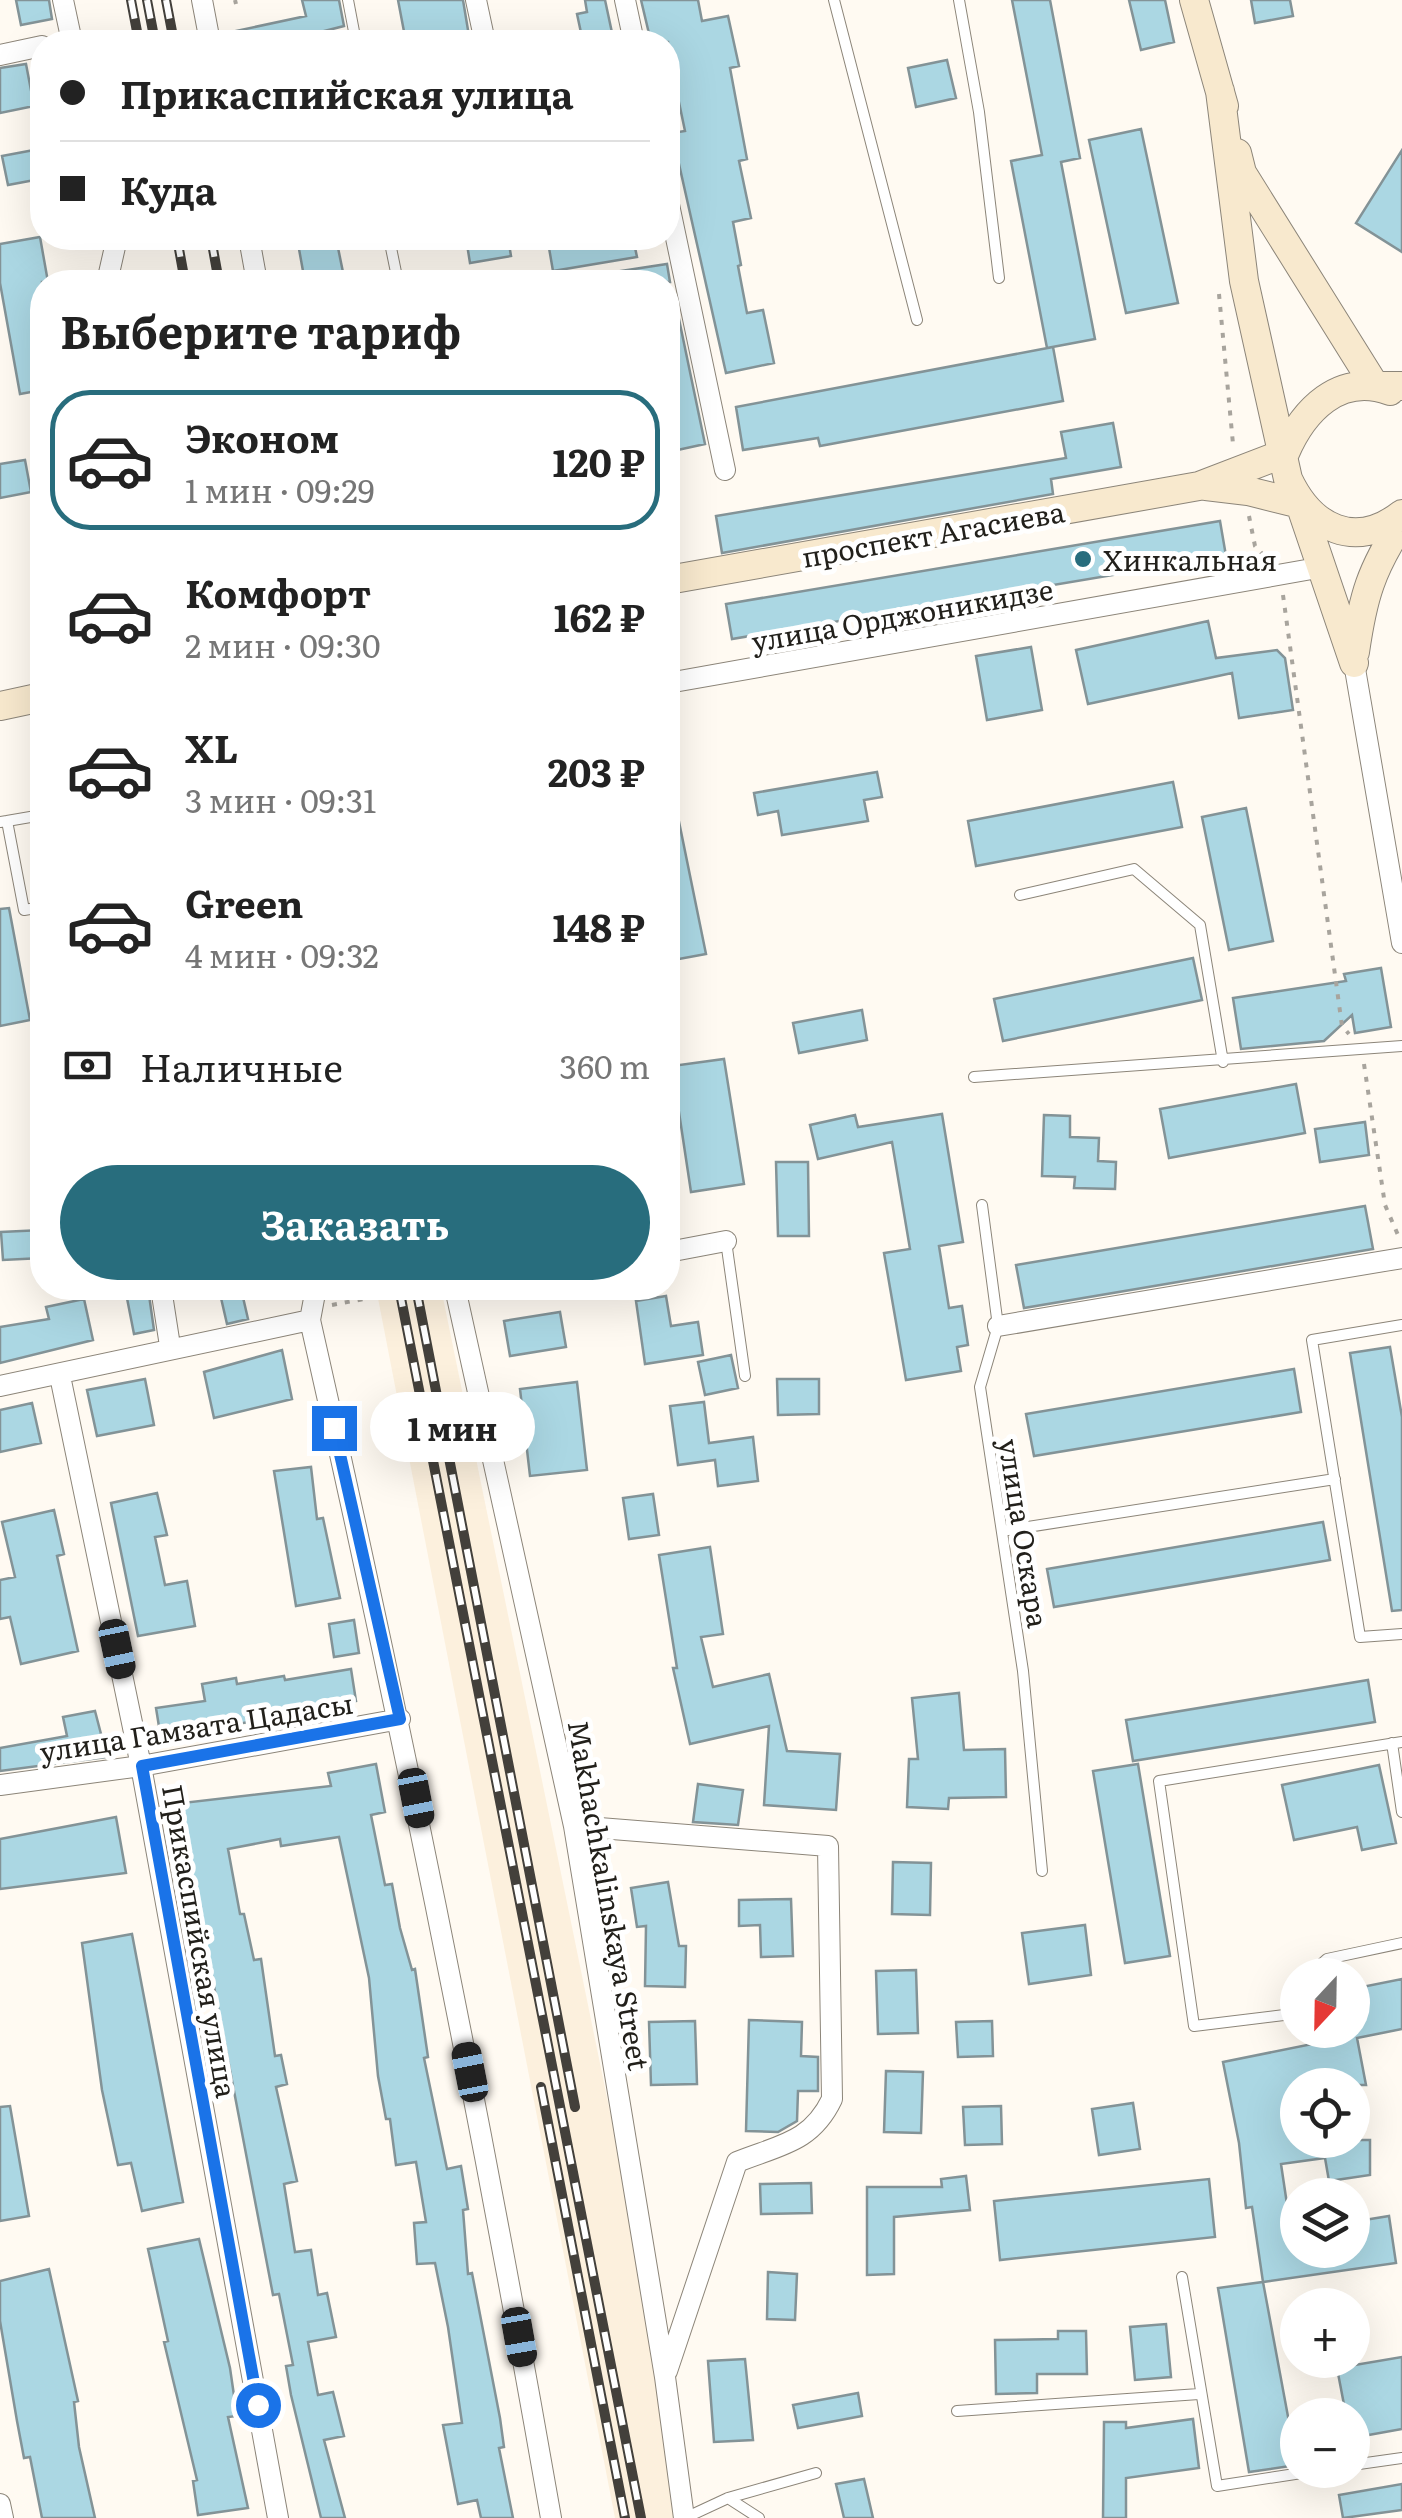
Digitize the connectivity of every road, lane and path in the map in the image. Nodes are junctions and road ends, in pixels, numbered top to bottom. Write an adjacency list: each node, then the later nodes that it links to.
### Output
1 (63, 0): 9 (street)
2 (202, 0): 10 (street)
3 (348, 0): 11 (lane)
4 (476, 0): 12 (street)
5 (624, 0): 13 (street)
6 (834, 0): 20 (lane)
7 (960, 0): 18 (lane)
8 (1194, 0): 16 (street)
9 (66, 30)
10 (208, 30)
11 (354, 30)
12 (482, 30)
13 (631, 30)
14 (30, 48): 15 (street)
15 (0, 54)
16 (1220, 90): 21 (street); 23 (street)
17 (679, 250): 24 (street)
18 (999, 278)
19 (1218, 280): 25 (path)
20 (917, 320)
21 (1389, 386): 22 (street); 23 (street)
22 (1402, 396)
23 (1285, 453): 25 (street, проспект Агасиева); 26 (street)
24 (725, 470)
25 (1240, 481): 26 (street, проспект Агасиева); 30 (path); 31 (street, проспект Агасиева)
26 (1300, 504): 27 (street, проспект Агасиева); 29 (street)
27 (1402, 514)
28 (1402, 522): 32 (street)
29 (1323, 566): 30 (street, улица Орджоникидзе); 32 (street)
30 (1281, 574): 33 (street, улица Орджоникидзе); 42 (path)
31 (680, 578)
32 (1354, 663): 40 (street)
33 (680, 681)
34 (30, 700): 35 (street)
35 (0, 706)
36 (30, 817): 37 (lane)
37 (3, 822): 39 (lane)
38 (1020, 895): 43 (lane)
39 (30, 909)
40 (1402, 943)
41 (1402, 1046): 42 (lane)
42 (1362, 1049): 43 (lane); 47 (path)
43 (1223, 1062): 44 (lane)
44 (974, 1078)
45 (982, 1205): 55 (lane, улица Оскара)
46 (726, 1241): 48 (street); 58 (lane)
47 (1402, 1244)
48 (680, 1250)
49 (1402, 1258): 55 (street)
50 (162, 1300): 56 (street)
51 (345, 1300): 53 (path)
52 (457, 1300): 68 (street, Makhachkalinskaya Street)
53 (313, 1305): 56 (street); 63 (street)
54 (1402, 1325): 60 (lane)
55 (998, 1326): 61 (lane, улица Оскара)
56 (170, 1346): 57 (street)
57 (60, 1376): 59 (street); 65 (street, Прикаспийская улица)
58 (745, 1376)
59 (0, 1386)
60 (1335, 1479): 61 (lane); 62 (lane)
61 (1002, 1531): 69 (lane, улица Оскара)
62 (1402, 1634)
63 (400, 1719): 65 (street, улица Гамзата Цадасы); 85 (street)
64 (1397, 1743): 67 (lane); 72 (lane)
65 (142, 1766): 66 (street, улица Гамзата Цадасы); 84 (street, Прикаспийская улица)
66 (0, 1785)
67 (1402, 1812)
68 (574, 1826): 74 (street, Makhachkalinskaya Street); 74 (street)
69 (1042, 1872)
70 (1402, 1943): 71 (lane)
71 (1332, 1958)
72 (1280, 2015)
73 (1182, 2277): 75 (lane)
74 (666, 2377): 86 (street, Makhachkalinskaya Street)
75 (1199, 2394): 76 (lane); 80 (lane)
76 (958, 2411)
77 (1402, 2458): 78 (lane)
78 (1370, 2462)
79 (816, 2474): 81 (lane)
80 (1280, 2476)
81 (728, 2498): 86 (lane); 87 (lane)
82 (0, 2504): 83 (street)
83 (3, 2518)
84 (278, 2518)
85 (551, 2518)
86 (684, 2518)
87 (759, 2518)

